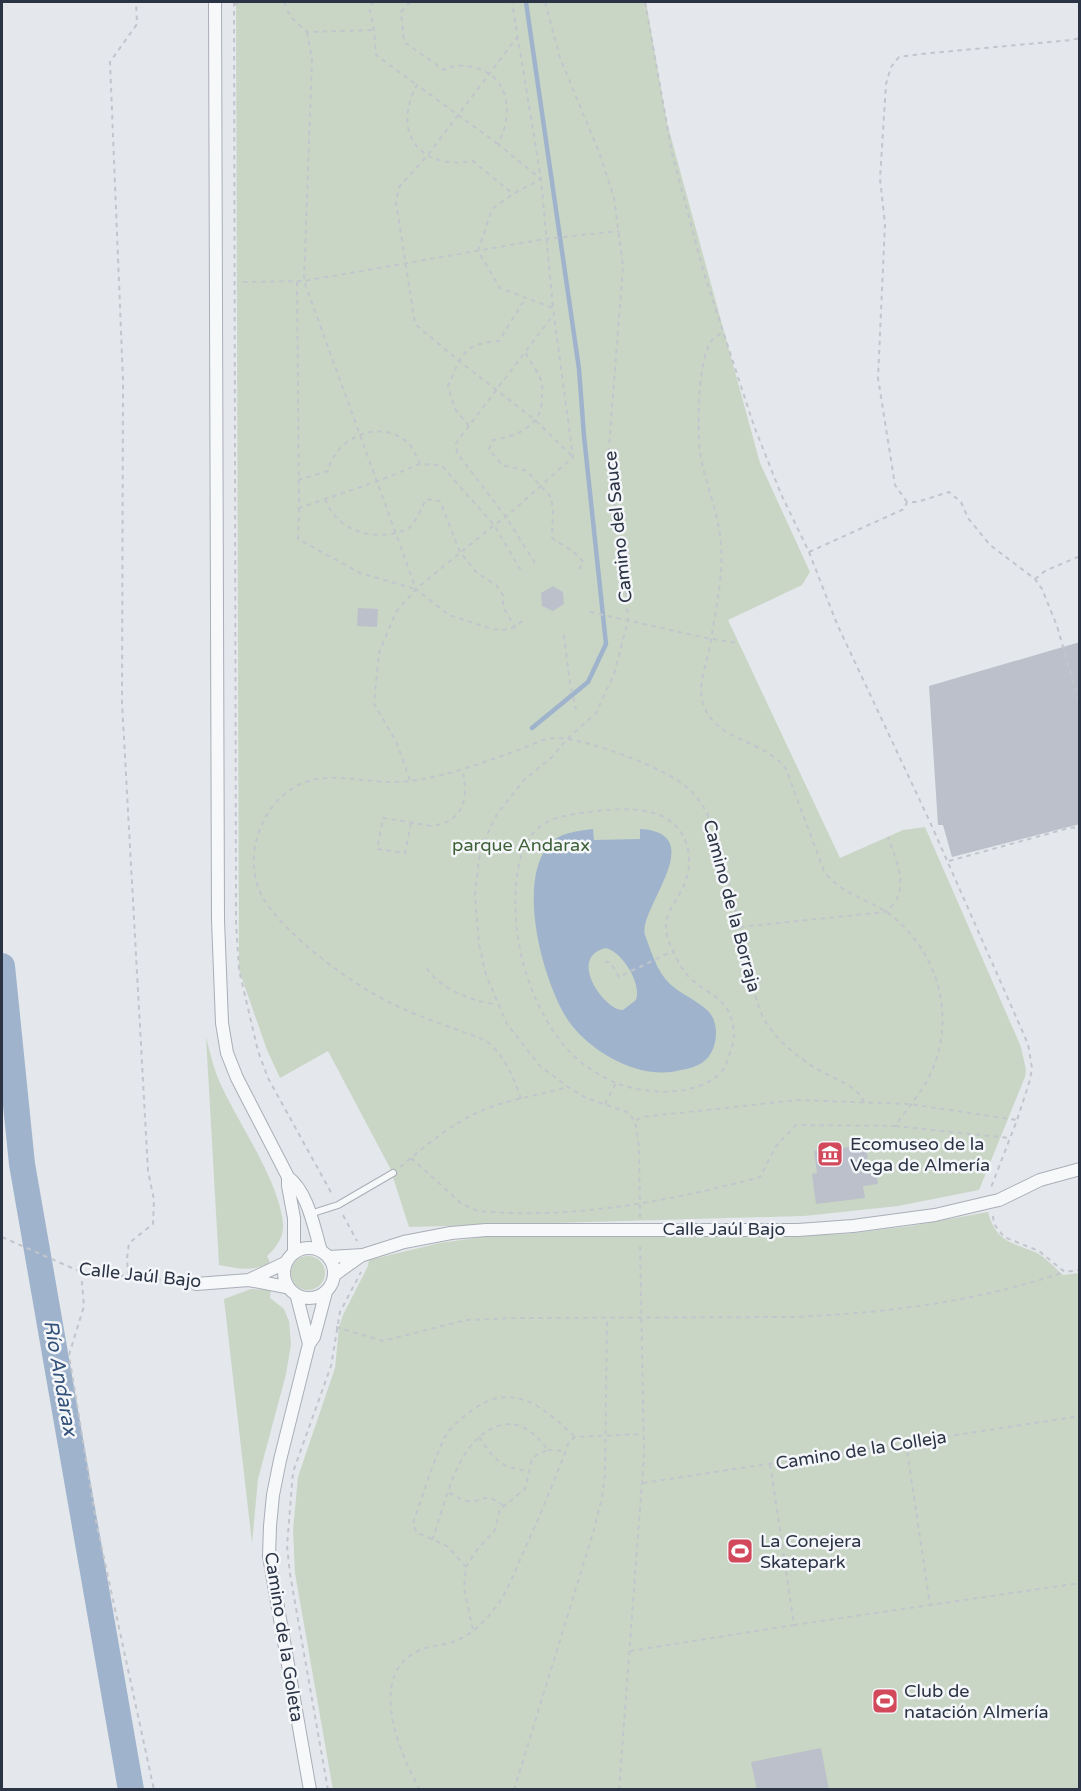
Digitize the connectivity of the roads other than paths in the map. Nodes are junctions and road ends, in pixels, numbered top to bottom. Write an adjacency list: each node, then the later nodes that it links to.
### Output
1 (215, 2): 4 (street)
2 (1080, 1168): 6 (street, Calle Jaúl Bajo)
3 (393, 1173): 5 (lane)
4 (288, 1177): 5 (street); 7 (street)
5 (309, 1214): 8 (street)
6 (362, 1251): 8 (street, Calle Jaúl Bajo); 10 (street, Calle Jaúl Bajo)
7 (294, 1252): 8 (street); 9 (street)
8 (325, 1254): 10 (street)
9 (285, 1263): 11 (street); 13 (street)
10 (334, 1275): 14 (street)
11 (249, 1280): 12 (street, Calle Jaúl Bajo); 13 (street)
12 (196, 1284)
13 (286, 1287): 15 (street)
14 (326, 1292): 15 (street); 16 (street, Camino de la Goleta)
15 (297, 1297): 16 (street, Camino de la Goleta)
16 (309, 1344): 17 (street, Camino de la Goleta)
17 (309, 1790)

